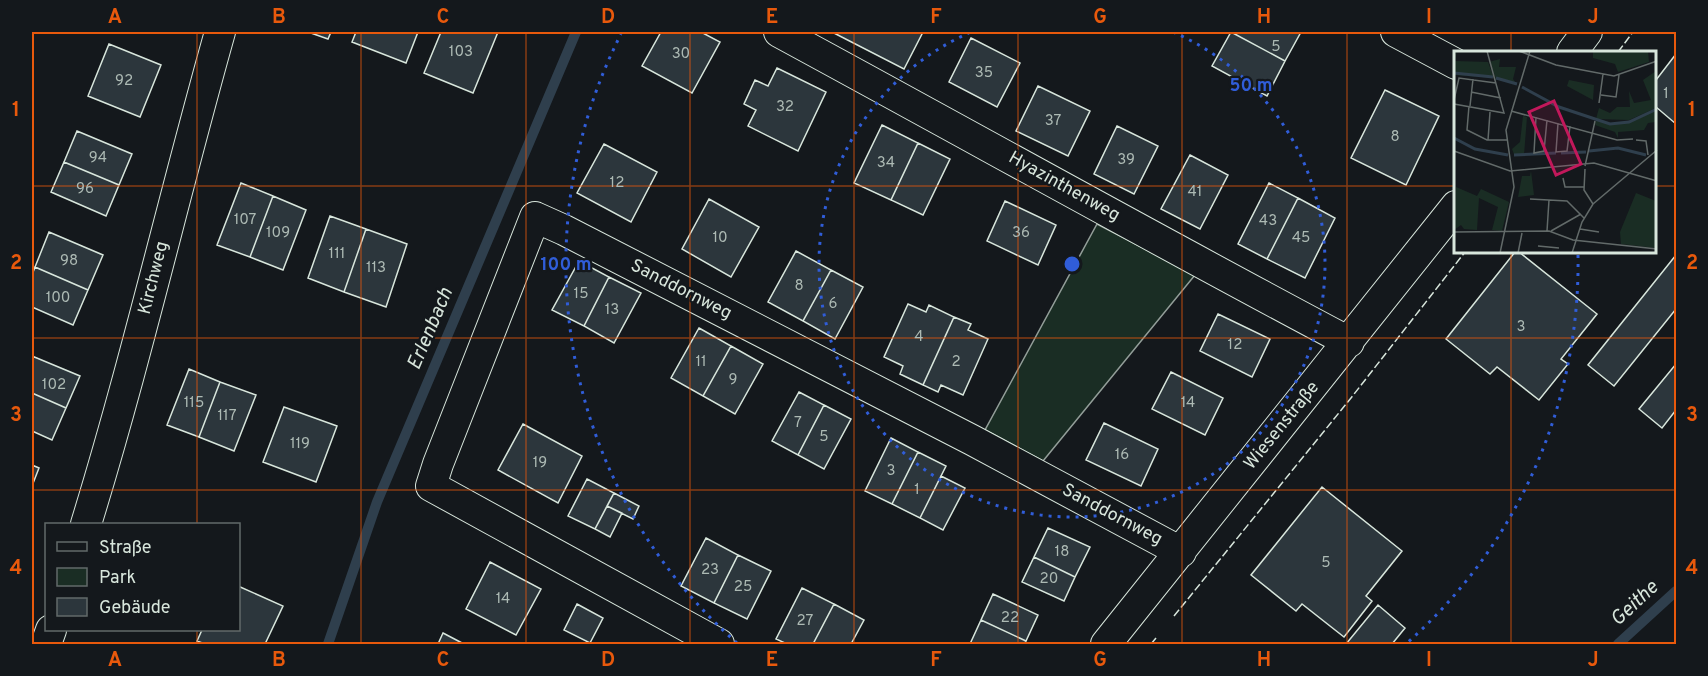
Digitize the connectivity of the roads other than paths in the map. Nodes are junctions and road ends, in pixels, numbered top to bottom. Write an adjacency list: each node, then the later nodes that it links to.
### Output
1 (220, 32): 9 (street, Kirchweg)
2 (779, 32): 8 (street, Hyazinthenweg)
3 (1396, 32): 6 (street)
4 (1587, 32): 5 (street)
5 (1573, 51)
6 (1454, 63)
7 (1454, 209): 8 (street, Wiesenstraße)
8 (1349, 342): 10 (street, Wiesenstraße)
9 (87, 523)
10 (1181, 552): 11 (street, Sanddornweg); 12 (street, Wiesenstraße)
11 (719, 645)
12 (1106, 645)

